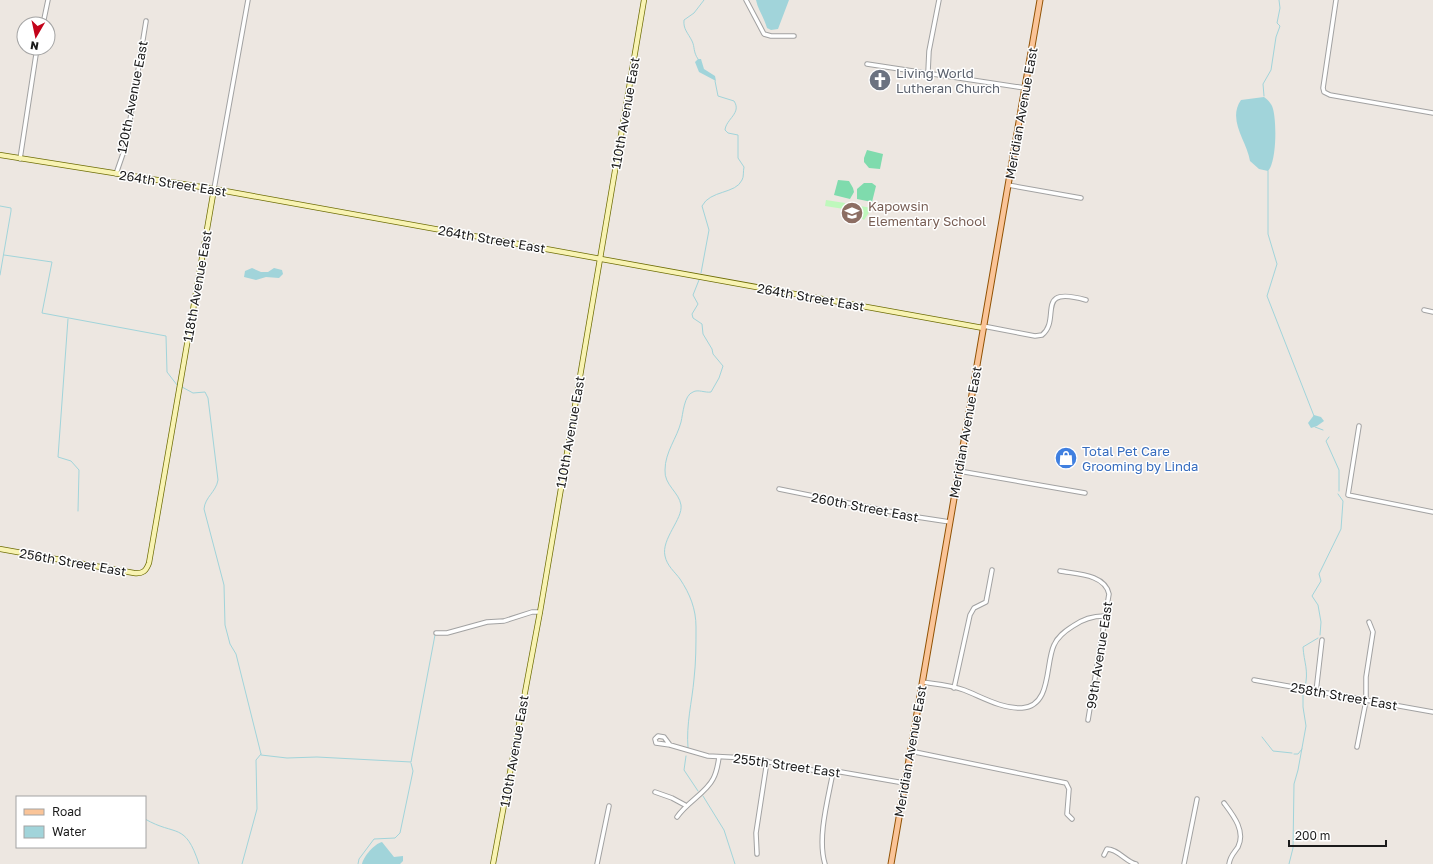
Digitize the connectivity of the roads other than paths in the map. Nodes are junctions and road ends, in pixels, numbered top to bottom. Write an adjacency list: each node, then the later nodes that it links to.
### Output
1 (48, 0): 8 (street)
2 (248, 0): 20 (street, 118th Avenue East)
3 (644, 0): 22 (street, 110th Avenue East)
4 (746, 0): 10 (street)
5 (939, 0): 13 (street)
6 (1040, 0): 14 (main road, Meridian Avenue East)
7 (1336, 0): 15 (street)
8 (45, 16)
9 (146, 21): 18 (street, 120th Avenue East)
10 (794, 36)
11 (36, 56): 17 (street)
12 (867, 64): 13 (street)
13 (928, 72): 14 (street)
14 (1025, 88): 19 (main road, Meridian Avenue East)
15 (1433, 113)
16 (0, 155): 17 (street, 264th Street East)
17 (20, 158): 18 (street, 264th Street East)
18 (116, 174): 20 (street, 264th Street East)
19 (1008, 185): 21 (street); 26 (main road, Meridian Avenue East)
20 (214, 189): 22 (street, 264th Street East); 35 (street, 118th Avenue East)
21 (1081, 198)
22 (600, 259): 26 (street, 264th Street East); 37 (street, 110th Avenue East)
23 (1086, 300): 26 (street)
24 (1424, 310): 25 (street)
25 (1433, 312)
26 (983, 327): 28 (main road, Meridian Avenue East)
27 (1359, 426): 31 (street)
28 (959, 471): 30 (street); 32 (main road, Meridian Avenue East)
29 (779, 489): 32 (street, 260th Street East)
30 (1085, 493)
31 (1433, 512)
32 (950, 522): 43 (main road, Meridian Avenue East)
33 (0, 549): 35 (street, 256th Street East)
34 (992, 570): 44 (street)
35 (145, 571)
36 (1060, 571): 38 (street, 99th Avenue East)
37 (540, 612): 40 (street); 65 (street, 110th Avenue East)
38 (1104, 616): 44 (street); 48 (street, 99th Avenue East)
39 (1369, 622): 46 (street)
40 (436, 633)
41 (1322, 640): 45 (street)
42 (1254, 680): 45 (street, 258th Street East)
43 (922, 682): 44 (street); 51 (main road, Meridian Avenue East)
44 (954, 688)
45 (1316, 692): 46 (street, 258th Street East)
46 (1366, 701): 47 (street, 258th Street East); 50 (street)
47 (1433, 712)
48 (1088, 720)
49 (670, 745): 52 (street, 255th Street East)
50 (1357, 747)
51 (910, 750): 55 (main road, Meridian Avenue East); 62 (street)
52 (719, 757): 53 (street, 255th Street East); 59 (street)
53 (767, 762): 54 (street, 255th Street East); 63 (street)
54 (833, 772): 55 (street, 255th Street East); 67 (street)
55 (904, 783): 68 (main road, Meridian Avenue East)
56 (655, 792): 59 (street)
57 (1197, 799): 70 (street)
58 (1224, 803): 71 (street)
59 (685, 805): 61 (street)
60 (609, 806): 66 (street)
61 (676, 817)
62 (1072, 819)
63 (757, 854)
64 (1104, 855): 69 (street)
65 (493, 864)
66 (597, 864)
67 (825, 864)
68 (890, 864)
69 (1136, 864)
70 (1184, 864)
71 (1229, 864)

